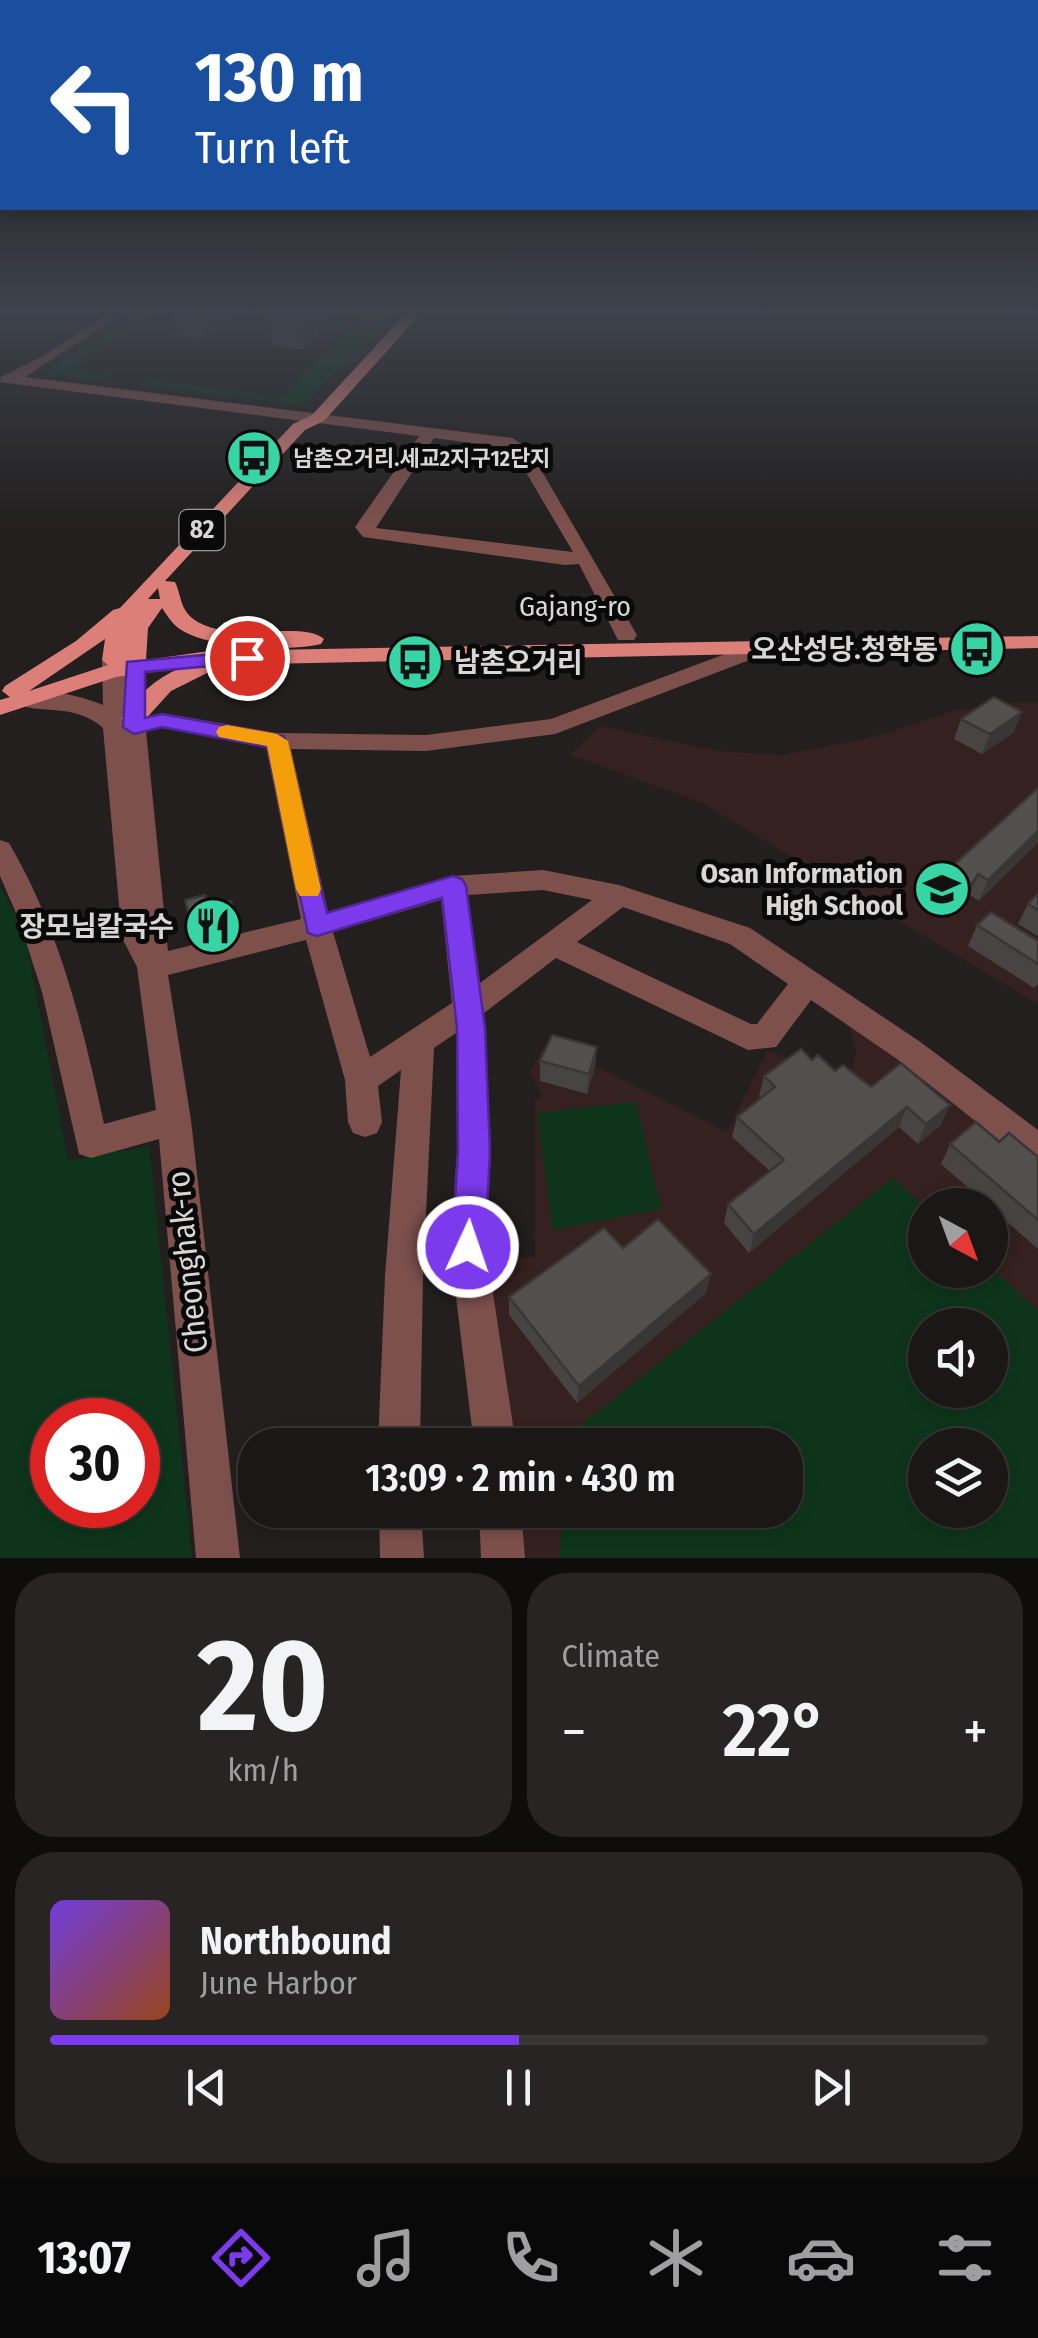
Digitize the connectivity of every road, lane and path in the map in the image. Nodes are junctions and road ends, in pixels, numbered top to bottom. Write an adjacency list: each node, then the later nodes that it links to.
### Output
1 (18, 383): 3 (street)
2 (350, 383): 3 (main road)
3 (318, 418): 4 (street); 6 (main road); 7 (main road, 82)
4 (430, 432): 5 (street); 5 (street)
5 (585, 557): 9 (street)
6 (168, 586): 10 (main road); 14 (main road, 82)
7 (136, 601): 14 (main road, 82); 15 (main road)
8 (1038, 625): 9 (main road, Gajang-ro)
9 (626, 635): 10 (main road, Gajang-ro)
10 (313, 639): 14 (main road, Gajang-ro)
11 (1038, 642): 12 (main road, Gajang-ro)
12 (760, 648): 13 (main road, Gajang-ro); 17 (street)
13 (284, 656): 14 (main road, Gajang-ro); 16 (main road)
14 (123, 663): 15 (main road); 16 (street, Cheonghak-ro)
15 (9, 699): 16 (street)
16 (127, 724): 17 (street); 23 (street, Cheonghak-ro)
17 (277, 741): 21 (street)
18 (0, 850): 28 (street)
19 (453, 886): 20 (street); 21 (street); 25 (street)
20 (618, 895): 22 (street); 24 (street)
21 (317, 926): 23 (street); 27 (street)
22 (553, 944): 24 (street); 25 (street)
23 (152, 967): 28 (street, Cheonghak-ro)
24 (808, 982): 30 (street)
25 (469, 1008): 26 (street); 32 (street)
26 (419, 1043): 27 (street); 31 (street)
27 (361, 1080): 29 (street)
28 (174, 1120): 35 (street, Cheonghak-ro)
29 (365, 1122)
30 (1038, 1150)
31 (400, 1428)
32 (493, 1428)
33 (401, 1528): 36 (street)
34 (501, 1528): 37 (street)
35 (218, 1558)
36 (402, 1558)
37 (502, 1558)

